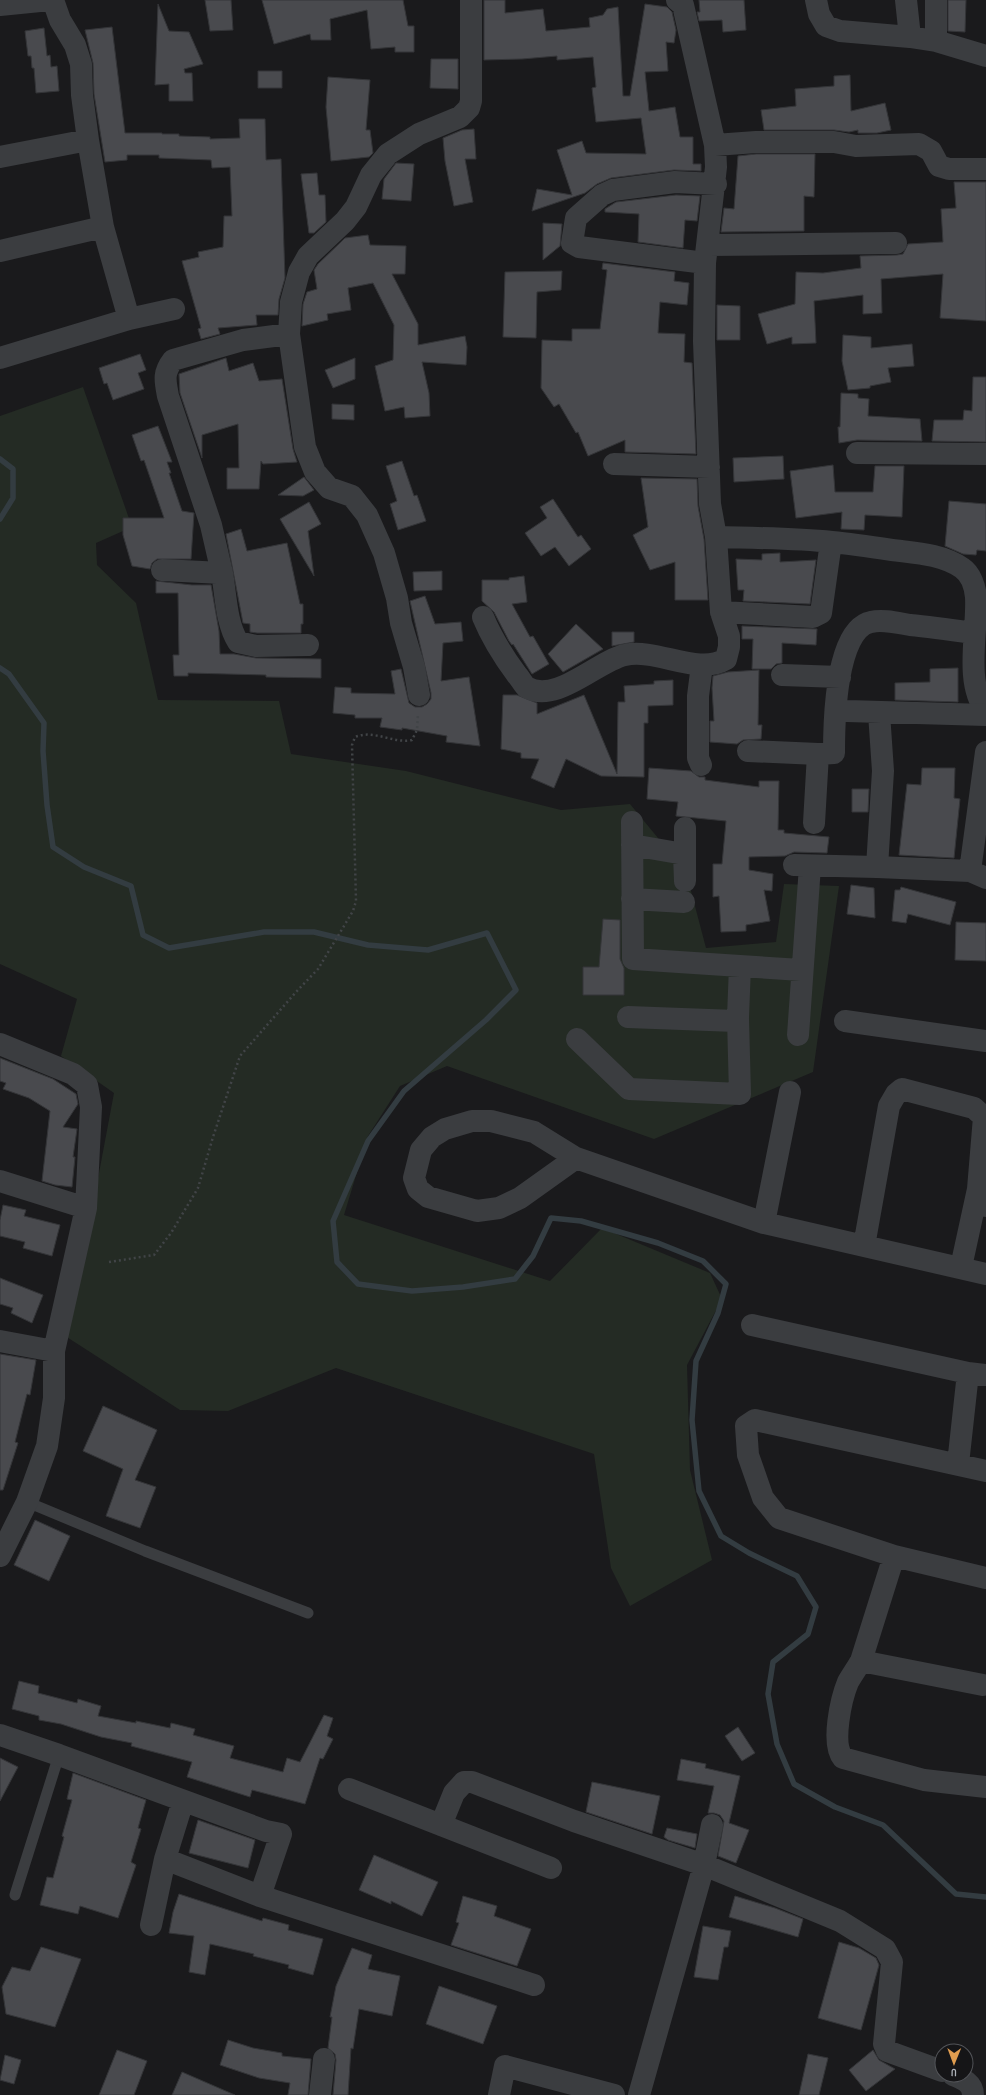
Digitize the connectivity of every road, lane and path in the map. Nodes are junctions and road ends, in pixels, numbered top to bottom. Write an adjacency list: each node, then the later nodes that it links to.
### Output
1 (50, 0): 8 (street)
2 (53, 0): 12 (street)
3 (471, 0): 23 (street)
4 (677, 0): 13 (street)
5 (816, 0): 9 (street)
6 (906, 0): 9 (street)
7 (936, 0): 10 (street)
8 (0, 5)
9 (910, 37): 10 (street)
10 (936, 41): 11 (street)
11 (986, 56)
12 (88, 140): 14 (street); 17 (street)
13 (715, 145): 15 (street); 16 (street)
14 (0, 157)
15 (986, 169)
16 (716, 184): 20 (street); 20 (street)
17 (103, 228): 19 (street); 22 (street)
18 (896, 243): 20 (street)
19 (0, 251)
20 (707, 254): 28 (street)
21 (174, 309): 22 (street)
22 (129, 318): 24 (street)
23 (289, 334): 32 (street); 41 (street)
24 (0, 358)
25 (857, 453): 26 (street)
26 (986, 454)
27 (614, 464): 28 (street)
28 (709, 467): 29 (street)
29 (716, 537): 30 (street); 34 (street)
30 (831, 542): 33 (street); 34 (street)
31 (162, 570): 32 (street)
32 (222, 573): 37 (street)
33 (981, 598): 36 (street)
34 (721, 612): 38 (street)
35 (483, 617): 38 (street)
36 (973, 633): 40 (street); 42 (street)
37 (308, 645)
38 (702, 665): 49 (street)
39 (782, 675): 40 (street)
40 (840, 677): 48 (street)
41 (419, 695): 74 (path)
42 (986, 710)
43 (847, 711): 44 (street)
44 (879, 713): 45 (street); 54 (street)
45 (986, 715)
46 (748, 751): 48 (street)
47 (986, 752): 55 (street)
48 (818, 754): 51 (street)
49 (701, 765)
50 (632, 822): 53 (street)
51 (814, 822)
52 (685, 828): 53 (street)
53 (632, 845): 56 (street)
54 (877, 866): 55 (street); 59 (street)
55 (978, 875)
56 (632, 899): 57 (street); 58 (street)
57 (684, 902)
58 (740, 966): 59 (street); 61 (street)
59 (801, 970): 63 (street)
60 (628, 1017): 61 (street)
61 (738, 1019): 64 (street)
62 (845, 1021): 65 (street)
63 (798, 1035)
64 (577, 1039)
65 (986, 1041)
66 (0, 1044): 71 (street)
67 (790, 1092): 72 (street)
68 (576, 1158): 68 (street); 72 (street)
69 (0, 1182): 71 (street)
70 (982, 1197): 73 (street); 75 (street)
71 (86, 1208): 79 (street)
72 (764, 1223): 73 (street)
73 (864, 1246): 75 (street)
74 (109, 1262)
75 (961, 1267): 76 (street)
76 (986, 1274)
77 (752, 1324): 80 (street)
78 (0, 1341): 79 (street)
79 (54, 1351): 83 (street)
80 (977, 1374): 81 (street)
81 (958, 1464): 82 (street); 85 (street)
82 (986, 1470)
83 (27, 1502): 84 (street); 87 (lane)
84 (0, 1556)
85 (894, 1556): 86 (street); 88 (street)
86 (986, 1578)
87 (308, 1613)
88 (861, 1661): 89 (street); 92 (street)
89 (983, 1685)
90 (0, 1735): 91 (street)
91 (59, 1755): 94 (street); 100 (lane)
92 (986, 1787)
93 (349, 1789): 95 (street)
94 (183, 1801): 97 (street); 101 (street)
95 (440, 1825): 98 (street); 99 (street)
96 (712, 1825): 98 (street)
97 (165, 1859): 101 (street); 102 (street)
98 (704, 1865): 105 (street); 110 (street)
99 (551, 1868)
100 (15, 1895)
101 (260, 1896): 103 (street)
102 (151, 1925)
103 (534, 1985)
104 (324, 2059): 107 (street)
105 (934, 2068)
106 (968, 2083): 111 (street)
107 (320, 2095)
108 (498, 2095): 109 (street)
109 (614, 2095)
110 (639, 2095)
111 (972, 2095)

